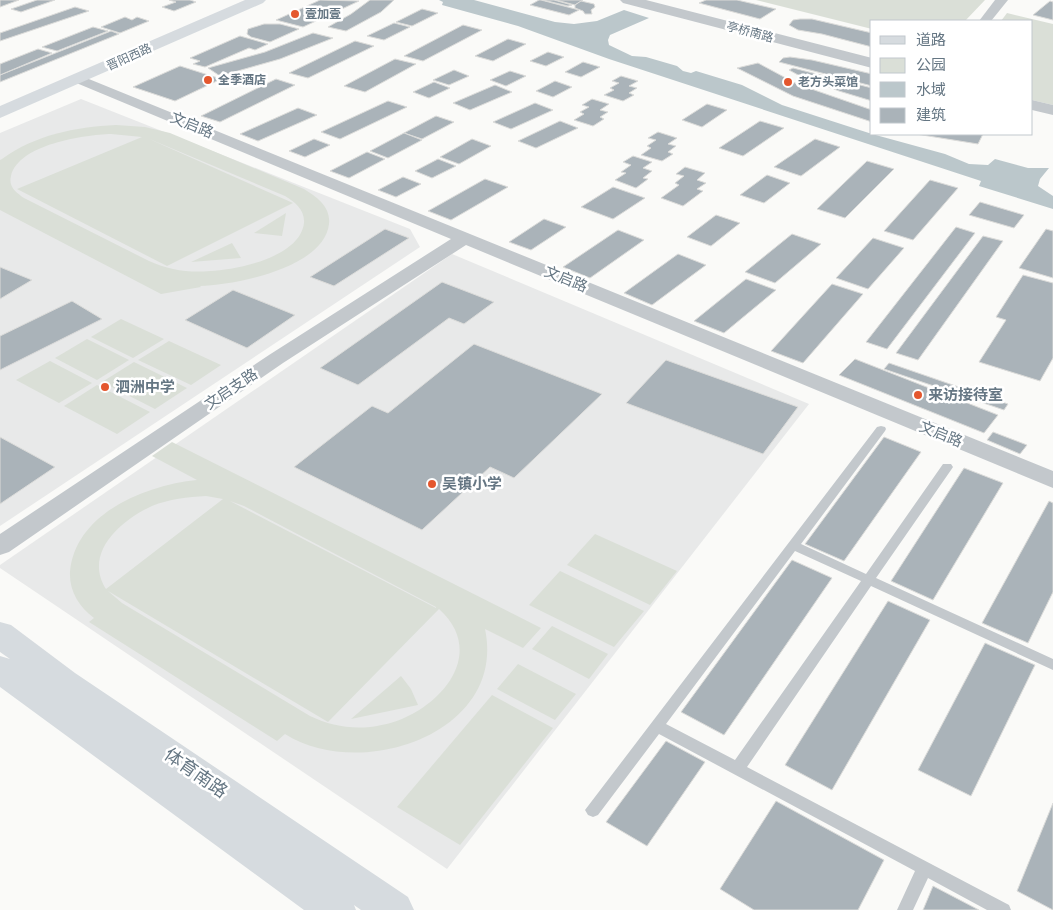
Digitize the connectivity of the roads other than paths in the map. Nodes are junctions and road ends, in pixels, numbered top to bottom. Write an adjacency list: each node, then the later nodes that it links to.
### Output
1 (228, 0): 8 (main road, 晋阳西路)
2 (258, 0): 7 (main road, 晋阳西路)
3 (628, 0): 6 (street, 亭桥南路)
4 (1002, 0): 5 (street)
5 (986, 20)
6 (870, 62)
7 (79, 79): 11 (main road, 晋阳西路); 12 (street, 文启路)
8 (0, 96)
9 (1033, 105): 10 (street)
10 (1053, 110)
11 (0, 113)
12 (466, 237): 15 (street, 文启路); 17 (street, 文启支路)
13 (881, 429): 16 (lane)
14 (947, 466): 18 (lane)
15 (1053, 480)
16 (793, 545): 18 (lane); 22 (lane)
17 (0, 546)
18 (868, 580): 20 (lane); 23 (lane)
19 (0, 634): 27 (main road, 体育南路)
20 (1053, 665)
21 (0, 669): 26 (main road, 体育南路)
22 (657, 726): 23 (lane); 24 (lane)
23 (737, 769): 25 (lane)
24 (593, 810)
25 (924, 869): 28 (lane); 29 (lane)
26 (336, 910)
27 (394, 910)
28 (905, 910)
29 (1003, 910)

